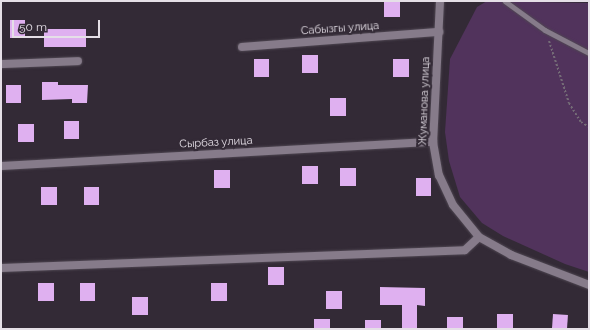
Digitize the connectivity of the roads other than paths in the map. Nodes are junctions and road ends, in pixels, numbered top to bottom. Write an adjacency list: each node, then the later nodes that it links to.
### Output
1 (440, 1): 3 (street, Жуманова улица)
2 (506, 1): 5 (lane)
3 (439, 32): 4 (street, Сабызгы улица); 8 (street, Жуманова улица)
4 (242, 47)
5 (589, 53)
6 (78, 61): 7 (street)
7 (1, 64)
8 (433, 142): 9 (street, Сырбаз улица); 10 (street, Жуманова улица)
9 (1, 166)
10 (479, 236): 11 (street); 12 (street, Жуманова улица)
11 (1, 268)
12 (589, 285)

